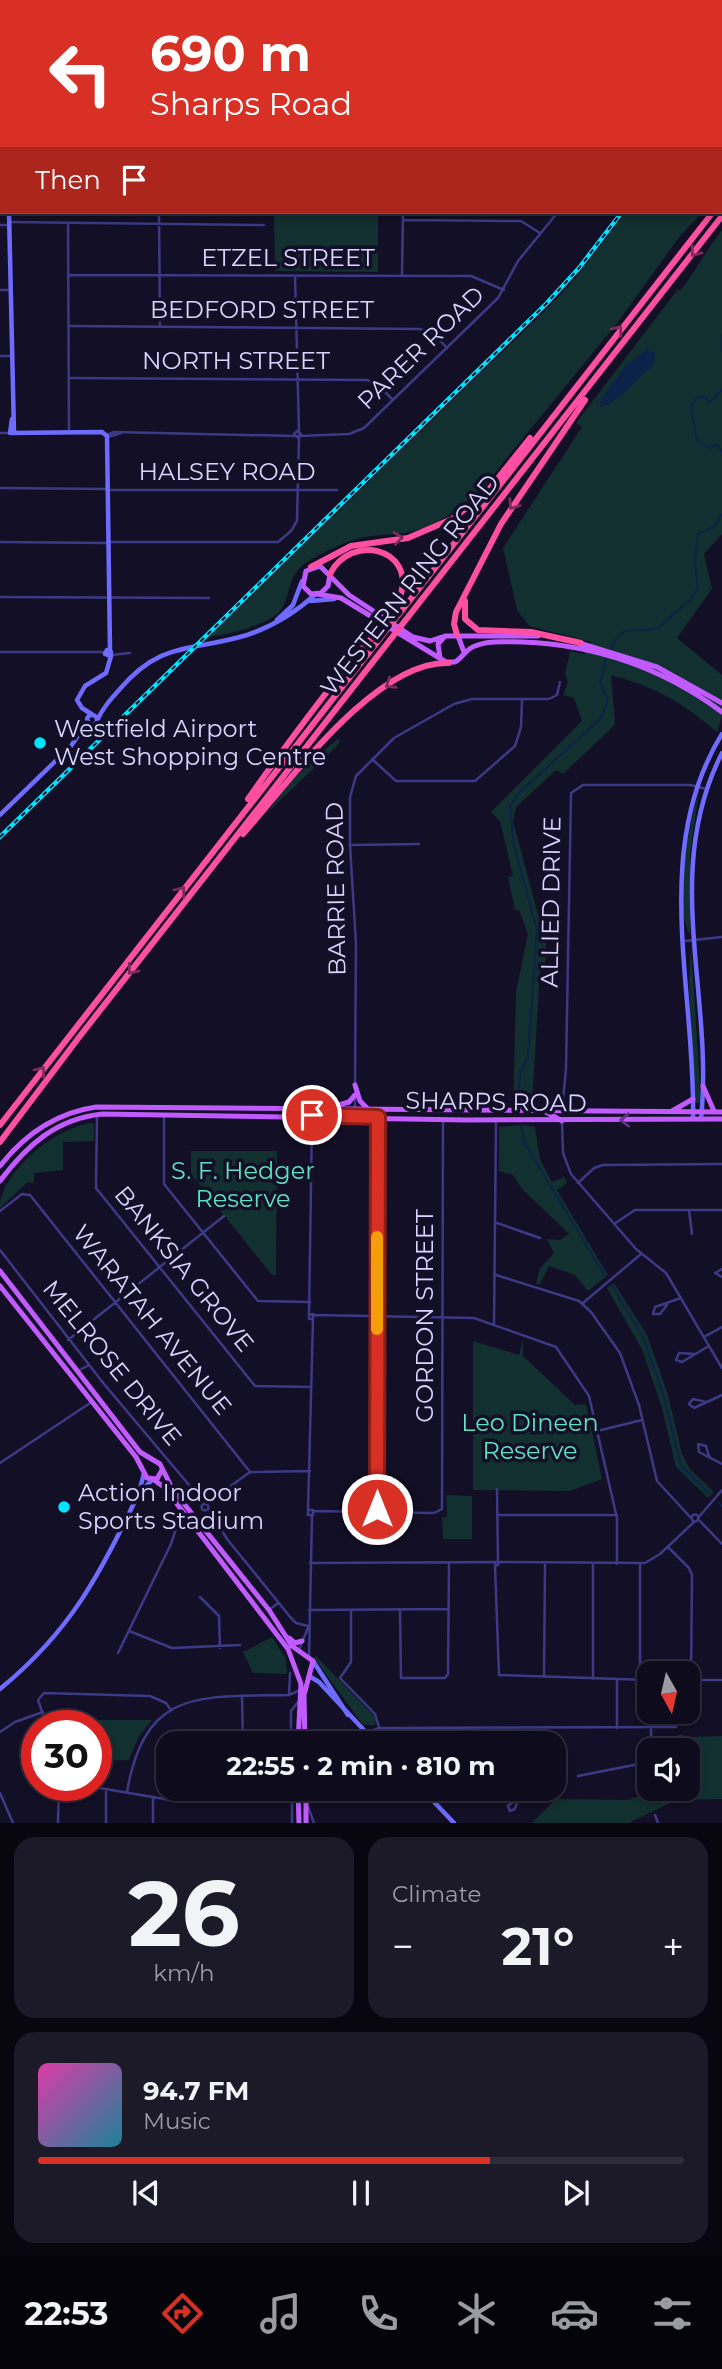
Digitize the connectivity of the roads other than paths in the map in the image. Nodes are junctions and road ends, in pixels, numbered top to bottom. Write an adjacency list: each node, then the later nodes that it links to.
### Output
1 (9, 214): 10 (street)
2 (159, 214): 9 (street)
3 (403, 214): 7 (street)
4 (556, 214): 13 (street, PARER ROAD)
5 (711, 214): 30 (highway, WESTERN RING ROAD, one-way to 5)
6 (722, 216): 18 (highway, WESTERN RING ROAD, one-way to 18)
7 (403, 220): 13 (street); 17 (street)
8 (68, 223): 9 (street); 10 (street); 14 (street)
9 (159, 223): 12 (street); 15 (street)
10 (9, 224): 11 (street); 20 (street)
11 (0, 225)
12 (264, 225)
13 (541, 233): 21 (street, PARER ROAD)
14 (69, 275): 15 (street, ETZEL STREET); 22 (street)
15 (159, 275): 16 (street, ETZEL STREET); 23 (street)
16 (295, 276): 17 (street, ETZEL STREET); 24 (street)
17 (402, 276): 21 (street, ETZEL STREET)
18 (668, 289): 43 (highway, one-way to 43); 84 (highway, WESTERN RING ROAD)
19 (0, 290): 20 (street)
20 (10, 290): 27 (street)
21 (503, 290): 25 (street, PARER ROAD)
22 (70, 326): 23 (street, BEDFORD STREET); 28 (street)
23 (160, 327): 24 (street, BEDFORD STREET)
24 (296, 327): 25 (street, BEDFORD STREET); 29 (street)
25 (447, 348): 31 (street, PARER ROAD)
26 (0, 356): 27 (street)
27 (11, 356): 33 (street)
28 (70, 378): 29 (street, NORTH STREET); 34 (street)
29 (296, 379): 31 (street, NORTH STREET); 35 (street)
30 (576, 384): 44 (highway, one-way to 30); 83 (highway, WESTERN RING ROAD)
31 (393, 400): 35 (street, PARER ROAD)
32 (0, 433): 33 (street)
33 (12, 433): 34 (street)
34 (71, 433): 36 (street)
35 (297, 434): 36 (street, PARER ROAD); 39 (street)
36 (107, 436): 38 (street)
37 (0, 488): 38 (street, HALSEY ROAD)
38 (107, 489): 39 (street, HALSEY ROAD); 42 (street)
39 (298, 490): 40 (street, HALSEY ROAD); 42 (street)
40 (337, 490)
41 (0, 542): 42 (street)
42 (108, 543): 49 (street)
43 (482, 561): 55 (highway); 58 (highway)
44 (312, 567): 45 (main road); 46 (main road)
45 (330, 574): 47 (main road); 53 (main road); 83 (highway)
46 (302, 579): 47 (main road); 54 (street)
47 (317, 594): 51 (street); 52 (main road)
48 (0, 597): 49 (street)
49 (108, 597): 50 (street); 60 (street)
50 (209, 598)
51 (308, 601): 52 (street); 54 (street)
52 (348, 602): 53 (main road)
53 (376, 616): 56 (main road)
54 (274, 623): 69 (street)
55 (457, 636): 57 (main road); 58 (main road); 62 (main road)
56 (407, 637): 57 (main road); 64 (main road)
57 (442, 637): 64 (main road)
58 (585, 646): 62 (main road); 63 (main road)
59 (0, 652): 60 (street)
60 (109, 652): 61 (street); 68 (street)
61 (130, 653)
62 (463, 655): 64 (main road)
63 (626, 658): 67 (main road); 70 (main road)
64 (445, 662): 84 (highway, one-way to 84)
65 (560, 682): 66 (street, BARRIE ROAD)
66 (522, 700): 77 (street, BARRIE ROAD); 77 (street)
67 (722, 703)
68 (82, 708): 71 (street); 72 (street)
69 (101, 712): 71 (street); 73 (street)
70 (722, 712)
71 (93, 715): 72 (street); 73 (street)
72 (88, 720): 73 (street); 74 (street)
73 (95, 723): 74 (street)
74 (83, 729): 80 (street)
75 (722, 734): 78 (street)
76 (722, 753): 79 (street)
77 (372, 759): 82 (street, BARRIE ROAD)
78 (697, 786): 79 (street); 87 (street); 91 (street, ALLIED DRIVE)
79 (706, 789): 86 (street)
80 (0, 815)
81 (419, 844): 82 (street)
82 (350, 845): 88 (street, BARRIE ROAD)
83 (211, 853): 119 (highway, WESTERN RING ROAD, one-way to 83)
84 (204, 877): 123 (highway, WESTERN RING ROAD, one-way to 123)
85 (722, 937): 86 (street)
86 (694, 940): 87 (street); 89 (street)
87 (685, 941): 92 (street)
88 (355, 1085): 90 (street, BARRIE ROAD); 96 (main road)
89 (703, 1086): 103 (street); 104 (main road)
90 (355, 1095): 94 (main road); 95 (street, BARRIE ROAD)
91 (563, 1098): 99 (street, ALLIED DRIVE); 100 (street, ALLIED DRIVE)
92 (693, 1099): 101 (main road); 102 (street)
93 (294, 1107): 94 (main road, SHARPS ROAD); 109 (main road); 120 (main road, SHARPS ROAD)
94 (318, 1108): 95 (main road, SHARPS ROAD)
95 (355, 1109): 96 (main road, SHARPS ROAD); 110 (street, BARRIE ROAD)
96 (369, 1109): 97 (main road, SHARPS ROAD)
97 (466, 1112): 98 (main road, SHARPS ROAD); 117 (main road)
98 (546, 1112): 99 (main road, SHARPS ROAD); 118 (main road)
99 (555, 1112): 100 (main road, SHARPS ROAD)
100 (569, 1112): 101 (main road, SHARPS ROAD)
101 (669, 1112): 102 (main road, SHARPS ROAD)
102 (693, 1112): 103 (main road, SHARPS ROAD); 114 (street)
103 (702, 1112): 104 (main road, SHARPS ROAD); 115 (street)
104 (715, 1112): 105 (main road, SHARPS ROAD)
105 (722, 1112)
106 (97, 1114): 107 (main road, SHARPS ROAD); 121 (main road, SHARPS ROAD); 139 (street, BANKSIA GROVE)
107 (164, 1114): 108 (main road, SHARPS ROAD); 134 (street)
108 (294, 1115): 109 (main road, SHARPS ROAD); 122 (street)
109 (312, 1115): 110 (main road, SHARPS ROAD); 122 (street)
110 (355, 1117): 111 (main road, SHARPS ROAD)
111 (378, 1117): 112 (main road, SHARPS ROAD); 151 (street)
112 (443, 1119): 117 (main road, SHARPS ROAD); 152 (street, GORDON STREET)
113 (496, 1119): 117 (main road, SHARPS ROAD); 118 (main road, SHARPS ROAD); 132 (street)
114 (693, 1119): 115 (main road, SHARPS ROAD); 118 (main road, SHARPS ROAD, one-way to 118)
115 (701, 1119): 116 (main road, SHARPS ROAD)
116 (722, 1119)
117 (467, 1120)
118 (562, 1121): 127 (street)
119 (0, 1125)
120 (33, 1132): 121 (main road); 125 (main road, SHARPS ROAD)
121 (37, 1139): 126 (main road, SHARPS ROAD)
122 (311, 1141): 147 (street)
123 (0, 1142)
124 (722, 1164): 127 (street)
125 (0, 1166)
126 (0, 1181)
127 (577, 1183): 133 (street)
128 (690, 1210): 129 (street); 133 (street); 135 (street)
129 (722, 1210)
130 (0, 1211): 146 (street, WARATAH AVENUE)
131 (224, 1216): 134 (street)
132 (496, 1223): 136 (street); 142 (street)
133 (614, 1224): 138 (street)
134 (203, 1232): 139 (street); 147 (street)
135 (692, 1234)
136 (540, 1238)
137 (0, 1250): 158 (street, MELROSE DRIVE)
138 (641, 1254): 145 (street); 148 (street)
139 (160, 1267): 146 (street); 165 (street, BANKSIA GROVE)
140 (722, 1269): 143 (street)
141 (0, 1271): 153 (main road, MELROSE DRIVE)
142 (496, 1275): 148 (street); 155 (street)
143 (722, 1276)
144 (0, 1286): 154 (main road, MELROSE DRIVE)
145 (681, 1297): 149 (street); 157 (street)
146 (115, 1302): 158 (street); 179 (street, WARATAH AVENUE)
147 (310, 1303): 150 (street)
148 (583, 1303): 170 (street)
149 (667, 1306)
150 (312, 1317): 151 (street); 165 (street)
151 (377, 1317): 152 (street); 188 (street)
152 (443, 1317): 155 (street); 188 (street, GORDON STREET)
153 (36, 1318): 154 (main road); 163 (main road, MELROSE DRIVE)
154 (30, 1323): 168 (main road, MELROSE DRIVE)
155 (494, 1325): 171 (street)
156 (722, 1327): 157 (street)
157 (704, 1337): 159 (street)
158 (68, 1340): 161 (street, MELROSE DRIVE)
159 (709, 1346): 160 (street); 162 (street)
160 (694, 1354): 160 (street)
161 (90, 1367): 163 (street); 164 (street); 184 (street, MELROSE DRIVE)
162 (722, 1368)
163 (78, 1371): 164 (main road, MELROSE DRIVE)
164 (83, 1377): 167 (main road, MELROSE DRIVE)
165 (310, 1387): 177 (street)
166 (722, 1395): 169 (street)
167 (98, 1397): 168 (street); 173 (main road, MELROSE DRIVE)
168 (92, 1402): 174 (street); 178 (main road, MELROSE DRIVE)
169 (706, 1402)
170 (643, 1420): 171 (street); 191 (street)
171 (597, 1431): 190 (street)
172 (709, 1456): 175 (street)
173 (152, 1461): 176 (main road); 178 (main road)
174 (0, 1464)
175 (722, 1464)
176 (162, 1470): 180 (main road); 185 (main road, MELROSE DRIVE)
177 (310, 1471): 179 (street); 187 (street)
178 (143, 1472): 180 (main road); 183 (street)
179 (250, 1472): 184 (street)
180 (153, 1480): 183 (street); 186 (main road, MELROSE DRIVE)
181 (497, 1489): 189 (street)
182 (722, 1490): 191 (street)
183 (139, 1493): 235 (street)
184 (205, 1507): 185 (street); 192 (street); 207 (street, MELROSE DRIVE)
185 (189, 1510): 192 (main road, MELROSE DRIVE)
186 (181, 1513): 193 (main road, MELROSE DRIVE); 194 (street)
187 (311, 1513): 188 (street); 199 (street)
188 (377, 1513)
189 (497, 1515): 190 (street); 202 (street)
190 (617, 1515): 205 (street)
191 (695, 1518): 195 (street); 196 (street)
192 (197, 1521): 197 (main road, MELROSE DRIVE)
193 (190, 1524): 194 (street); 198 (main road, MELROSE DRIVE)
194 (178, 1527): 214 (street)
195 (722, 1544)
196 (667, 1547): 201 (street); 223 (street)
197 (225, 1556): 198 (main road); 212 (main road, MELROSE DRIVE)
198 (219, 1561): 224 (main road, MELROSE DRIVE)
199 (310, 1563): 200 (street); 209 (street)
200 (449, 1563): 202 (street); 208 (street)
201 (640, 1563): 205 (street); 222 (street)
202 (497, 1564): 203 (street); 227 (street)
203 (545, 1564): 204 (street); 227 (street)
204 (593, 1564): 205 (street); 228 (street)
205 (617, 1564)
206 (200, 1597): 218 (street)
207 (278, 1603): 212 (street); 213 (street, MELROSE DRIVE)
208 (448, 1609): 211 (street); 211 (street)
209 (309, 1610): 210 (street); 213 (street)
210 (351, 1610): 211 (street); 244 (street)
211 (400, 1610)
212 (269, 1611): 215 (main road, MELROSE DRIVE)
213 (308, 1627): 216 (street); 221 (street)
214 (129, 1631): 218 (street); 220 (street)
215 (286, 1636): 216 (main road); 219 (main road, MELROSE DRIVE)
216 (302, 1641): 219 (street)
217 (240, 1645): 218 (street)
218 (220, 1648)
219 (298, 1651): 221 (main road); 224 (main road)
220 (118, 1653)
221 (311, 1659): 226 (main road); 241 (street)
222 (640, 1661)
223 (690, 1661)
224 (293, 1665): 225 (main road, MELROSE DRIVE)
225 (293, 1672): 226 (main road); 234 (main road, MELROSE DRIVE); 236 (street)
226 (309, 1676): 233 (street); 234 (main road)
227 (544, 1676): 228 (street)
228 (593, 1679): 230 (street)
229 (637, 1679): 230 (street)
230 (617, 1680): 245 (street)
231 (700, 1680): 232 (street)
232 (722, 1680)
233 (323, 1686): 234 (street); 241 (street)
234 (303, 1688): 236 (street); 238 (main road); 250 (main road)
235 (0, 1689)
236 (289, 1695): 237 (street); 238 (street)
237 (242, 1696): 240 (street); 247 (street)
238 (298, 1700): 248 (street); 249 (main road)
239 (42, 1710): 240 (street)
240 (171, 1710): 258 (street)
241 (348, 1715): 251 (street)
242 (21, 1720): 253 (street)
243 (676, 1727): 246 (street)
244 (379, 1728): 245 (street); 252 (street)
245 (617, 1728): 246 (street)
246 (651, 1728): 254 (street)
247 (243, 1731)
248 (291, 1731)
249 (298, 1731)
250 (305, 1731)
251 (364, 1731)
252 (371, 1731)
253 (0, 1732)
254 (651, 1738)
255 (637, 1764): 256 (street)
256 (578, 1776)
257 (112, 1790): 258 (street)
258 (127, 1792): 260 (street)
259 (0, 1793): 270 (street)
260 (153, 1797): 261 (street); 273 (street)
261 (156, 1798)
262 (59, 1801): 271 (street)
263 (106, 1801): 272 (street)
264 (292, 1801): 268 (street)
265 (299, 1801): 275 (main road)
266 (306, 1801): 276 (main road); 277 (street)
267 (432, 1801): 278 (street)
268 (292, 1813): 274 (street); 275 (street)
269 (654, 1815): 279 (street)
270 (13, 1823)
271 (58, 1823)
272 (106, 1823)
273 (153, 1823)
274 (292, 1823)
275 (299, 1823)
276 (306, 1823)
277 (314, 1823)
278 (454, 1823)
279 (658, 1823)

